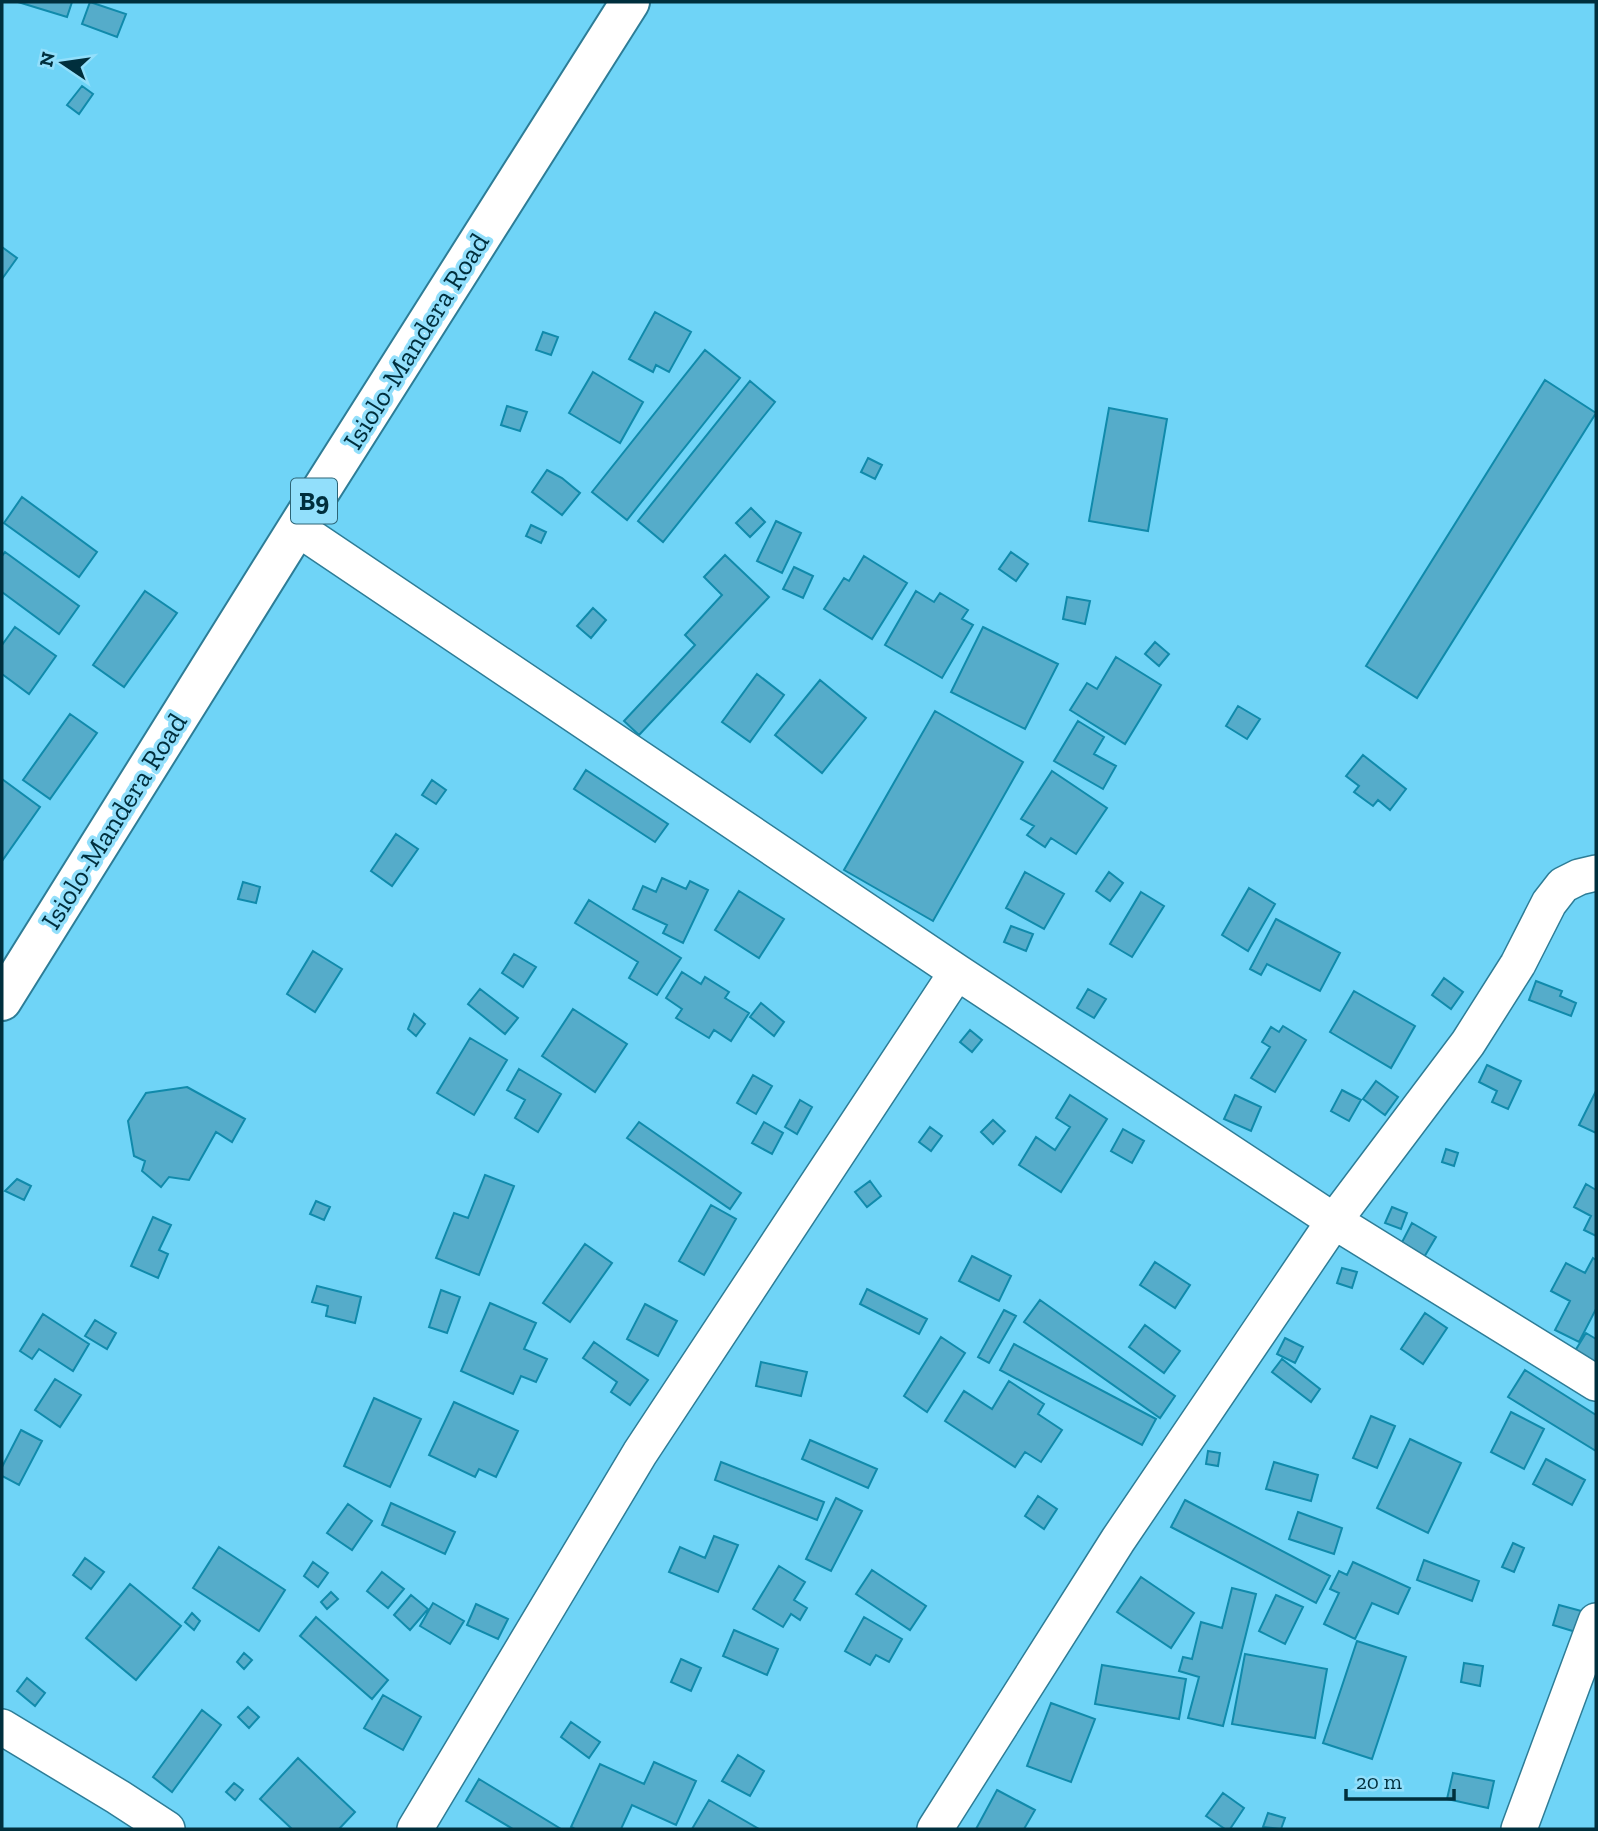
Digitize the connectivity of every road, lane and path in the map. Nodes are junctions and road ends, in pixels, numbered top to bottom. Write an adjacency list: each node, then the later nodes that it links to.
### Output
1 (630, 2): 2 (highway, Isiolo-Mandera Road / B9)
2 (297, 528): 4 (street); 5 (highway, Isiolo-Mandera Road / B9)
3 (1596, 873): 6 (street)
4 (957, 972): 6 (street); 11 (street)
5 (2, 1001)
6 (1334, 1221): 7 (street); 12 (street)
7 (1596, 1383)
8 (1596, 1621): 13 (street)
9 (2, 1727): 10 (street)
10 (167, 1829)
11 (415, 1829)
12 (935, 1829)
13 (1519, 1829)

